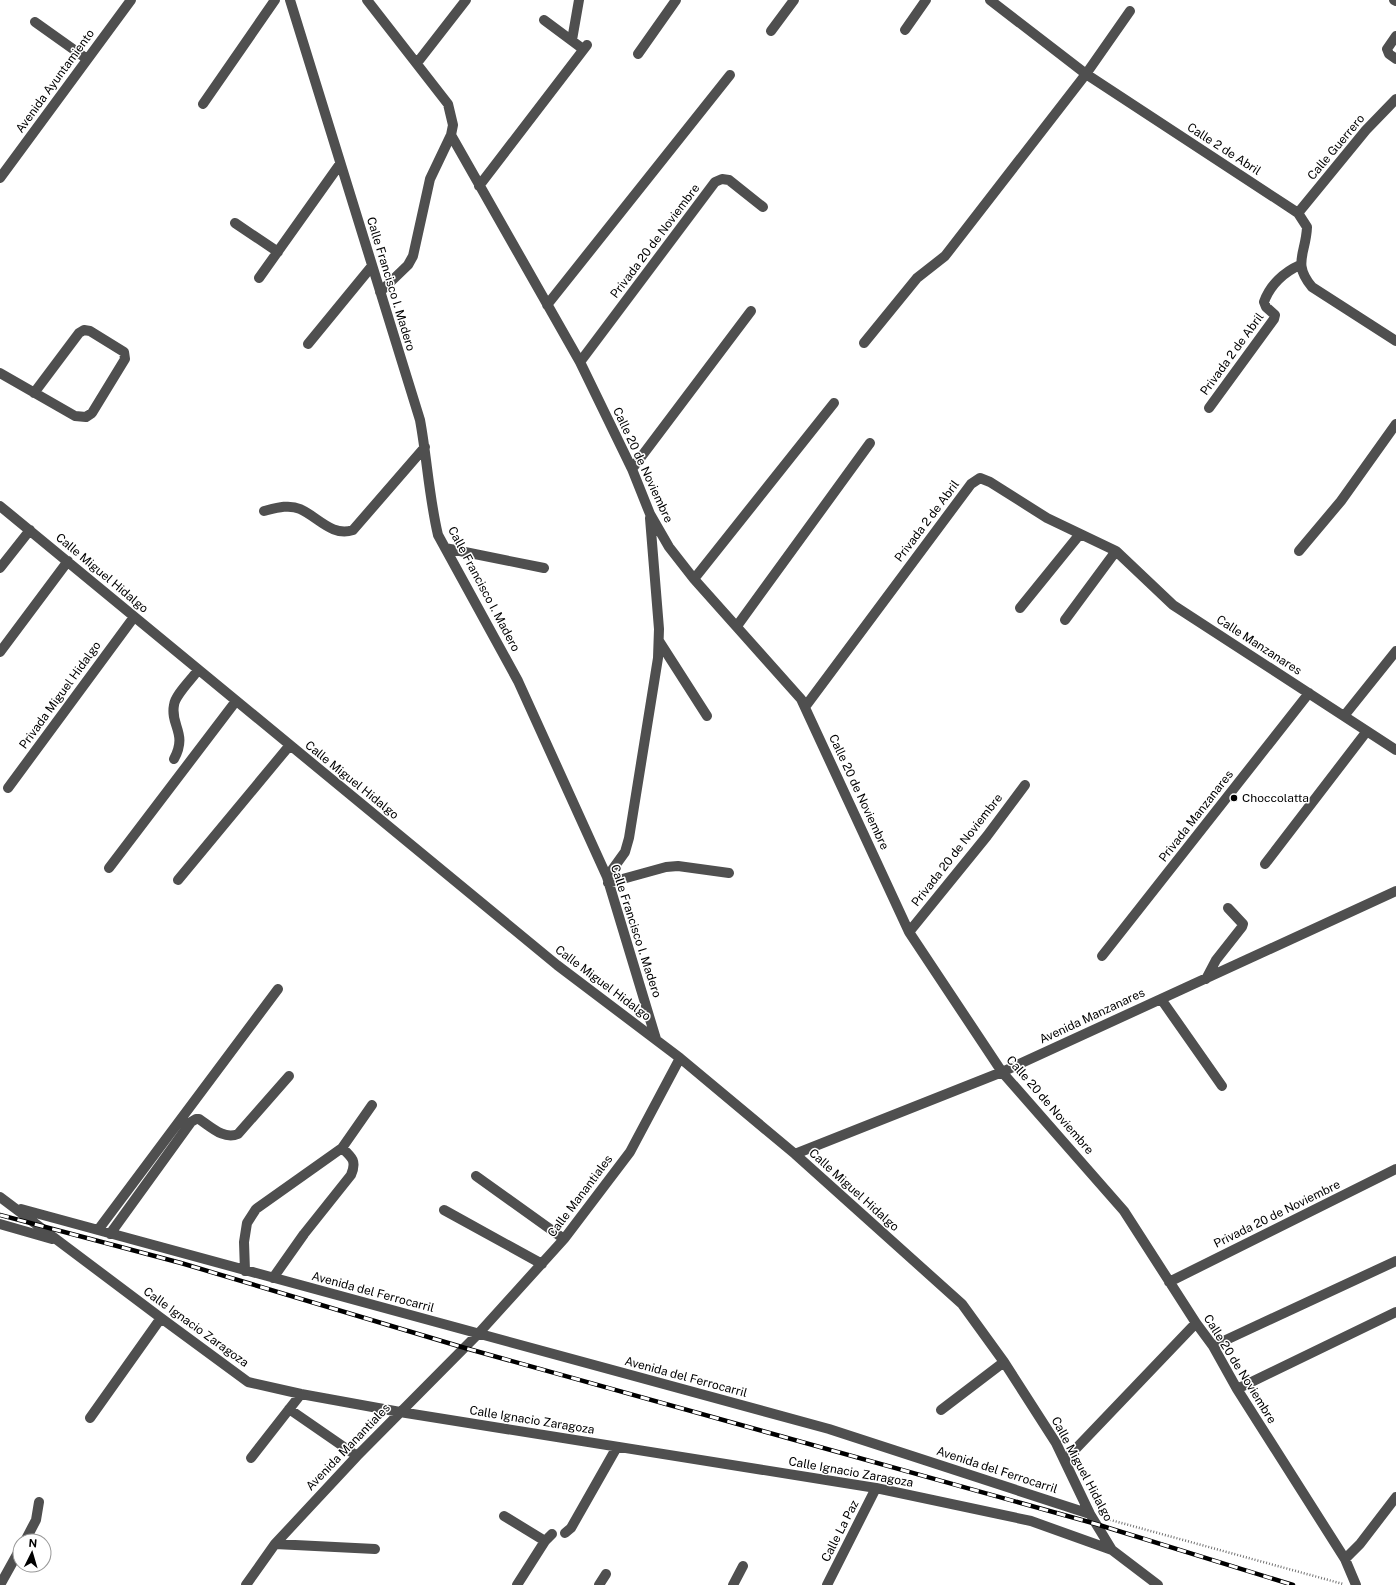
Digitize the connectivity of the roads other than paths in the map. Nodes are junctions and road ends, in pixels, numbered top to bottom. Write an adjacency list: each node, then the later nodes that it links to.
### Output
1 (130, 0): 19 (street, Avenida Ayuntamiento)
2 (275, 0): 25 (street)
3 (290, 0): 27 (street, Calle Francisco I. Madero)
4 (367, 0): 21 (street, Calle 20 de Noviembre)
5 (466, 0): 21 (street)
6 (579, 0): 17 (street)
7 (676, 0): 18 (street)
8 (794, 0): 15 (street)
9 (926, 0): 14 (street)
10 (990, 0): 22 (street, Calle 2 de Abril)
11 (1130, 11): 22 (street)
12 (544, 20): 17 (street)
13 (35, 22): 19 (street)
14 (905, 30)
15 (771, 31)
16 (1396, 36): 20 (street)
17 (572, 40): 29 (street)
18 (638, 54)
19 (87, 59): 28 (street, Avenida Ayuntamiento)
20 (1396, 59)
21 (417, 63): 26 (street, Calle 20 de Noviembre)
22 (1086, 74): 31 (street, Calle 2 de Abril); 41 (street)
23 (730, 75): 38 (street)
24 (1396, 99): 31 (street, Calle Guerrero)
25 (203, 104)
26 (451, 135): 29 (street, Calle 20 de Noviembre); 37 (street)
27 (340, 164): 33 (street); 35 (street, Calle Francisco I. Madero)
28 (0, 178)
29 (479, 186): 38 (street, Calle 20 de Noviembre)
30 (763, 207): 43 (street, Privada 20 de Noviembre)
31 (1298, 213): 34 (street)
32 (235, 223): 33 (street)
33 (278, 252): 36 (street)
34 (1300, 265): 40 (street); 47 (street, Privada 2 de Abril)
35 (372, 266): 37 (street, Calle Francisco I. Madero); 42 (street)
36 (259, 278)
37 (380, 292): 50 (street, Calle Francisco I. Madero)
38 (547, 305): 43 (street, Calle 20 de Noviembre)
39 (751, 311): 51 (street)
40 (1396, 341)
41 (864, 343)
42 (308, 344)
43 (580, 362): 51 (street, Calle 20 de Noviembre)
44 (0, 373): 45 (street)
45 (34, 393): 45 (street)
46 (834, 403): 63 (street)
47 (1209, 408)
48 (1396, 424): 58 (street)
49 (870, 443): 67 (street)
50 (425, 447): 53 (street); 57 (street, Calle Francisco I. Madero)
51 (632, 469): 54 (street, Calle 20 de Noviembre)
52 (0, 506): 55 (street, Calle Miguel Hidalgo)
53 (264, 511)
54 (650, 514): 63 (street, Calle 20 de Noviembre); 68 (street)
55 (30, 530): 60 (street, Calle Miguel Hidalgo); 61 (street)
56 (1080, 534): 59 (street, Privada 2 de Abril); 64 (street); 74 (street, Privada 2 de Abril)
57 (445, 548): 62 (street); 87 (street, Calle Francisco I. Madero)
58 (1299, 550)
59 (1116, 551): 66 (street); 72 (street, Calle Manzanares)
60 (68, 562): 65 (street, Calle Miguel Hidalgo); 70 (street)
61 (0, 568)
62 (544, 568)
63 (694, 579): 67 (street, Calle 20 de Noviembre)
64 (1020, 608)
65 (134, 617): 71 (street, Calle Miguel Hidalgo); 82 (street, Privada Miguel Hidalgo)
66 (1065, 620)
67 (737, 626): 74 (street, Calle 20 de Noviembre)
68 (659, 641): 75 (street); 87 (street)
69 (1396, 651): 76 (street)
70 (0, 652)
71 (198, 670): 73 (street, Calle Miguel Hidalgo); 80 (street)
72 (1309, 693): 76 (street, Calle Manzanares); 91 (street, Privada Manzanares)
73 (236, 701): 78 (street, Calle Miguel Hidalgo); 84 (street)
74 (805, 707): 90 (street, Calle 20 de Noviembre)
75 (708, 716)
76 (1344, 716): 77 (street, Calle Manzanares)
77 (1367, 731): 79 (street, Calle Manzanares); 83 (street)
78 (290, 745): 86 (street); 95 (street, Calle Miguel Hidalgo)
79 (1396, 750)
80 (174, 758)
81 (1025, 785): 90 (street, Privada 20 de Noviembre)
82 (8, 788)
83 (1265, 864)
84 (108, 868)
85 (729, 873): 87 (street)
86 (178, 880)
87 (608, 880): 95 (street, Calle Francisco I. Madero)
88 (1396, 891): 92 (street, Avenida Manzanares)
89 (1228, 908): 92 (street)
90 (909, 932): 97 (street, Calle 20 de Noviembre)
91 (1102, 956)
92 (1206, 979): 94 (street, Avenida Manzanares)
93 (278, 989): 109 (street)
94 (1162, 999): 97 (street, Avenida Manzanares); 99 (street)
95 (656, 1039): 96 (street, Calle Miguel Hidalgo)
96 (680, 1058): 102 (street, Calle Miguel Hidalgo); 111 (street, Calle Manantiales)
97 (1002, 1072): 102 (street, Avenida Manzanares); 117 (street, Calle 20 de Noviembre)
98 (289, 1076): 110 (street)
99 (1222, 1086)
100 (372, 1105): 101 (street)
101 (342, 1148): 115 (street); 116 (street)
102 (795, 1154): 123 (street, Calle Miguel Hidalgo)
103 (1396, 1169): 117 (street, Privada 20 de Noviembre)
104 (476, 1176): 111 (street)
105 (0, 1197): 106 (street, Calle Ignacio Zaragoza)
106 (15, 1208): 109 (street, Avenida del Ferrocarril); 112 (street, Calle Ignacio Zaragoza)
107 (444, 1210): 114 (street)
108 (0, 1224): 112 (street)
109 (98, 1230): 110 (street, Avenida del Ferrocarril)
110 (110, 1234): 115 (street, Avenida del Ferrocarril)
111 (564, 1239): 114 (street, Calle Manantiales)
112 (58, 1240): 119 (street, Calle Ignacio Zaragoza)
113 (1396, 1261): 122 (street)
114 (542, 1264): 121 (street, Calle Manantiales)
115 (245, 1271): 116 (street, Avenida del Ferrocarril)
116 (273, 1278): 121 (street, Avenida del Ferrocarril)
117 (1169, 1282): 120 (street, Calle 20 de Noviembre)
118 (1396, 1312): 124 (street)
119 (161, 1318): 125 (street, Calle Ignacio Zaragoza); 129 (street)
120 (1196, 1324): 122 (street, Calle 20 de Noviembre); 133 (street)
121 (478, 1334): 128 (street, Avenida Manantiales); 137 (street, Avenida del Ferrocarril)
122 (1213, 1346): 124 (street, Calle 20 de Noviembre)
123 (1004, 1362): 127 (street); 133 (street, Calle Miguel Hidalgo)
124 (1237, 1389): 144 (street, Calle 20 de Noviembre)
125 (300, 1394): 126 (street); 128 (street, Calle Ignacio Zaragoza)
126 (289, 1409): 131 (street); 132 (street)
127 (941, 1410)
128 (400, 1412): 130 (street, Calle Ignacio Zaragoza); 131 (street, Avenida Manantiales)
129 (90, 1418)
130 (617, 1447): 134 (street, Calle Ignacio Zaragoza); 140 (street)
131 (356, 1456): 141 (street, Avenida Manantiales)
132 (251, 1458)
133 (1065, 1460): 137 (street, Calle Miguel Hidalgo)
134 (876, 1488): 143 (street, Calle Ignacio Zaragoza); 153 (street, Calle La Paz)
135 (1396, 1497): 144 (street)
136 (40, 1502): 139 (street)
137 (1090, 1514): 143 (street, Calle Miguel Hidalgo)
138 (504, 1516): 150 (street)
139 (29, 1533)
140 (565, 1534)
141 (275, 1544): 142 (street); 149 (street, Avenida Manantiales)
142 (375, 1549)
143 (1112, 1550): 154 (street)
144 (1345, 1559): 155 (street, Calle 20 de Noviembre)
145 (12, 1563): 148 (street)
146 (743, 1566): 152 (street)
147 (606, 1574): 151 (street)
148 (0, 1584)
149 (246, 1585)
150 (517, 1585)
151 (599, 1585)
152 (733, 1585)
153 (827, 1585)
154 (1158, 1585)
155 (1356, 1585)

